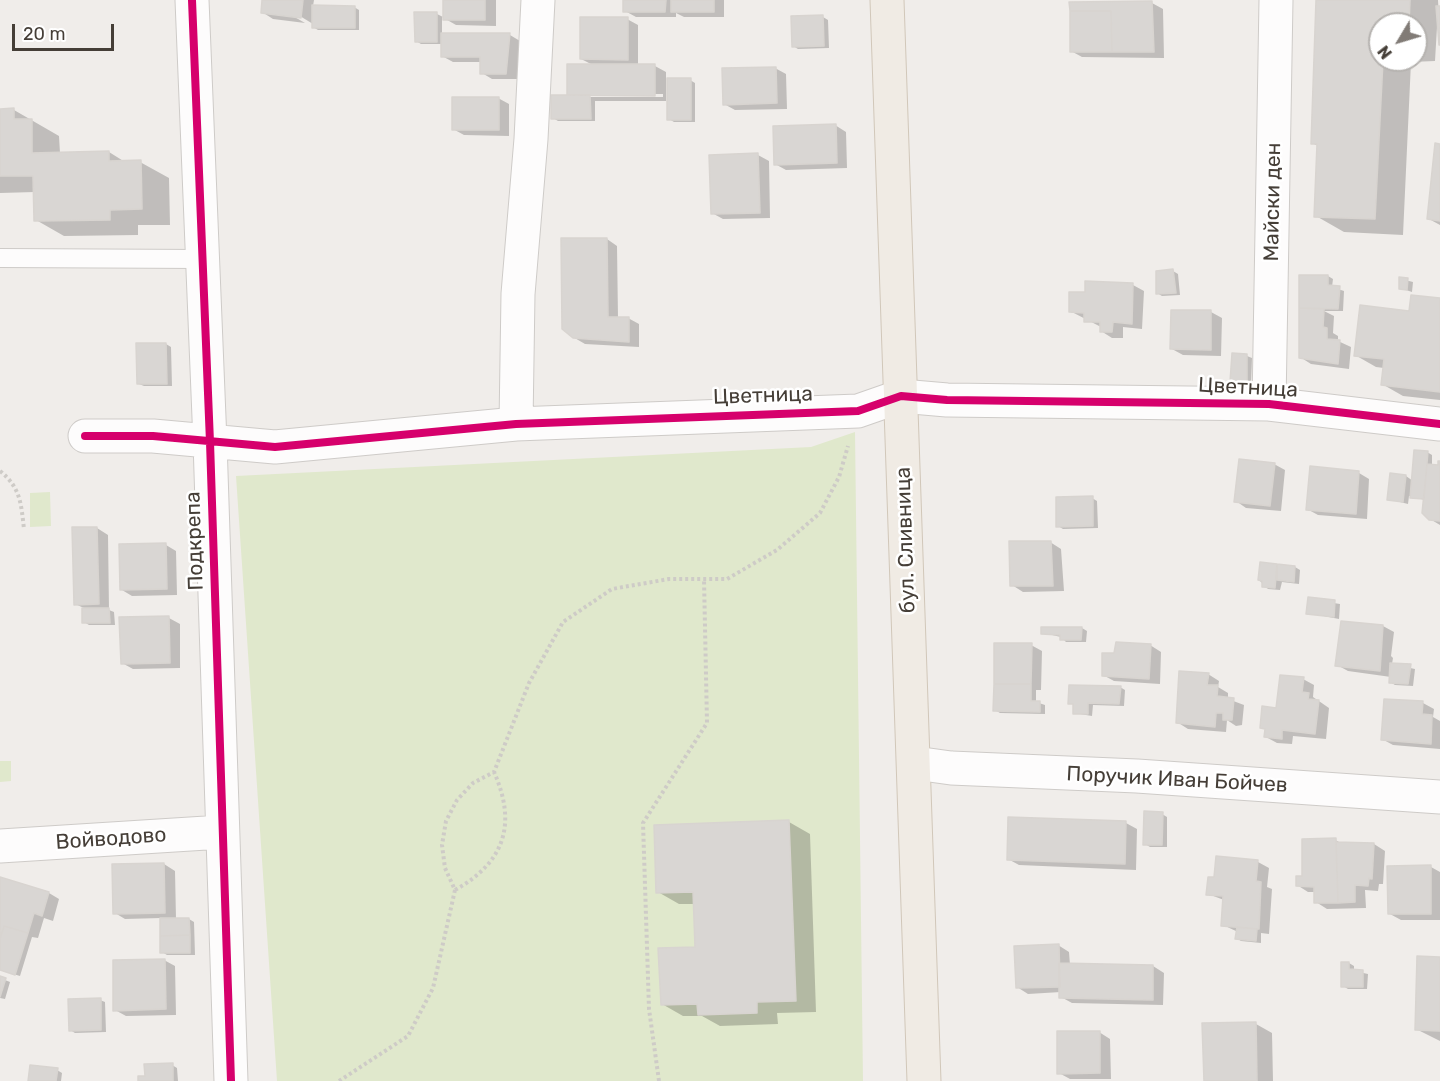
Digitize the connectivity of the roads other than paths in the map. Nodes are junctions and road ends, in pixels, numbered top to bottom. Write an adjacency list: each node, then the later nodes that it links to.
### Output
1 (192, 0): 6 (street, Подкрепа)
2 (538, 0): 9 (street)
3 (887, 0): 7 (main road, бул. Сливница)
4 (1276, 0): 8 (street, Майски ден)
5 (0, 258): 6 (lane)
6 (201, 259): 12 (street, Подкрепа)
7 (901, 396): 8 (street, Цветница); 9 (street, Цветница); 13 (main road, бул. Сливница)
8 (1269, 404): 10 (street, Цветница)
9 (516, 424): 12 (street, Цветница)
10 (1440, 424)
11 (85, 436): 12 (street, Цветница)
12 (210, 442): 15 (street, Подкрепа)
13 (915, 763): 14 (street, Поручик Иван Бойчев); 18 (main road, бул. Сливница)
14 (1440, 796)
15 (222, 832): 16 (street, Войводово); 17 (street, Подкрепа)
16 (0, 846)
17 (231, 1081)
18 (924, 1081)

